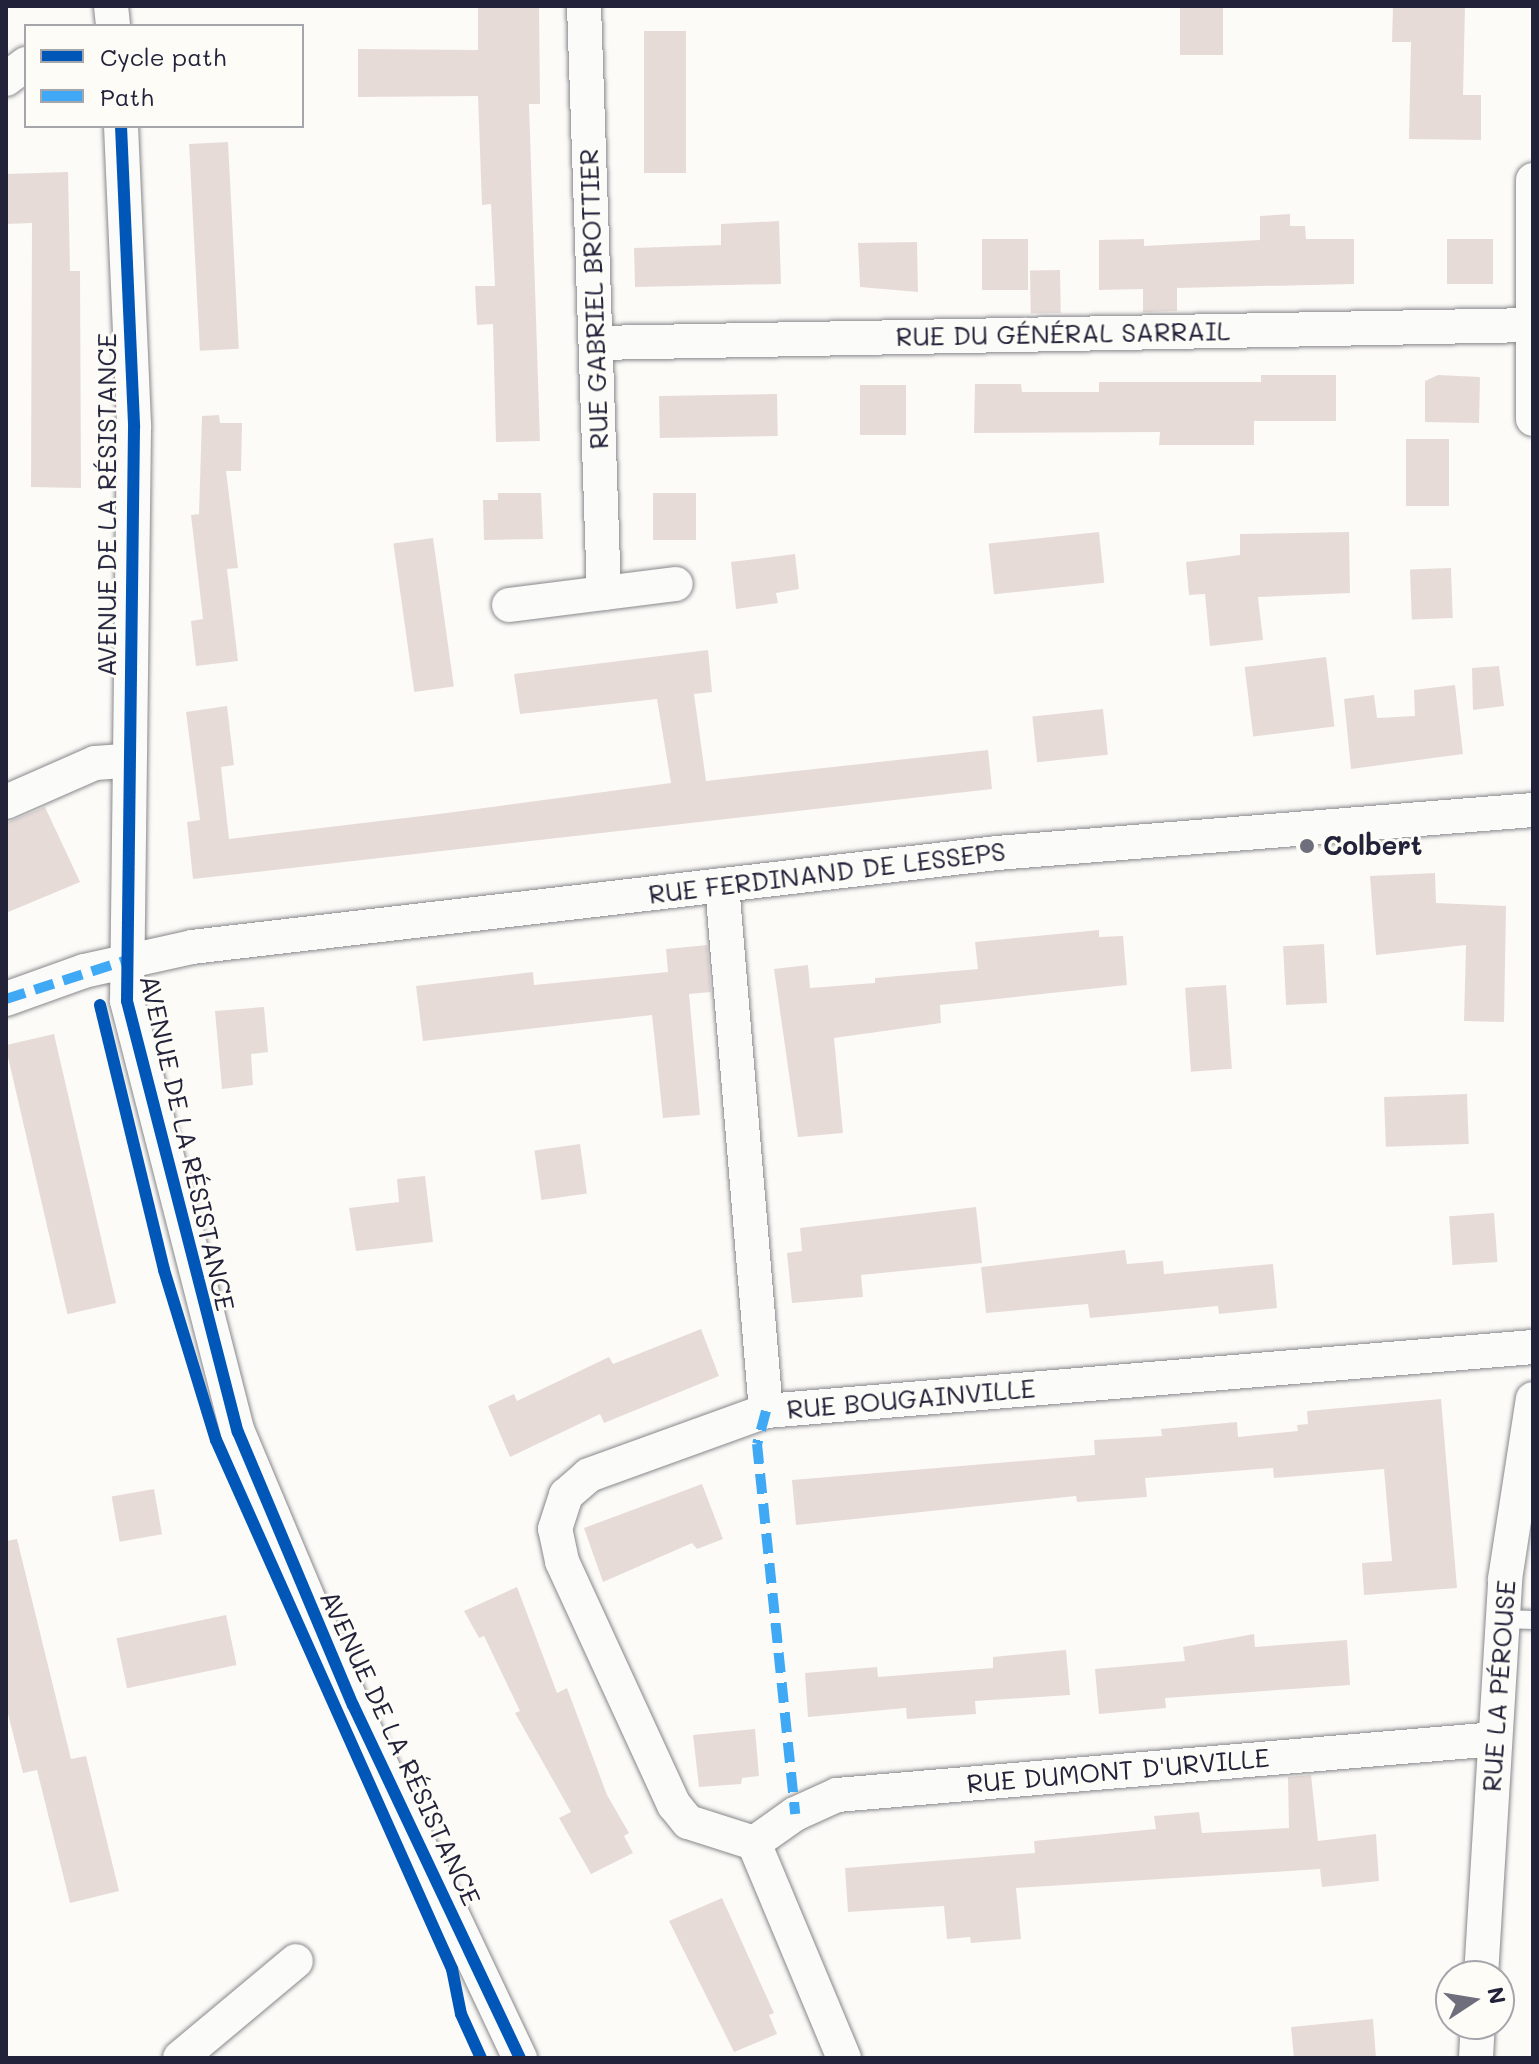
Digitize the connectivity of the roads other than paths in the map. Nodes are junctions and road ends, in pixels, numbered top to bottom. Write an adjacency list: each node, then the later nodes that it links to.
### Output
1 (584, 6): 7 (street, RUE GABRIEL BROTTIER)
2 (24, 66): 3 (street)
3 (6, 79)
4 (121, 128): 12 (street, AVENUE DE LA RÉSISTANCE)
5 (1533, 180): 6 (street)
6 (1532, 325): 7 (street, RUE DU GÉNÉRAL SARRAIL); 8 (street)
7 (596, 343): 10 (street, RUE GABRIEL BROTTIER)
8 (1533, 419)
9 (676, 584): 10 (street)
10 (604, 593): 11 (street)
11 (509, 605)
12 (127, 761): 13 (street); 16 (street, AVENUE DE LA RÉSISTANCE)
13 (6, 802)
14 (1533, 810): 15 (street, RUE FERDINAND DE LESSEPS)
15 (722, 885): 16 (street, RUE FERDINAND DE LESSEPS); 20 (street, RUE BOUGAINVILLE)
16 (124, 961): 17 (street, RUE FERDINAND DE LESSEPS); 28 (street, AVENUE DE LA RÉSISTANCE)
17 (6, 999)
18 (1533, 1347): 20 (street, RUE BOUGAINVILLE)
19 (1533, 1399): 21 (street, RUE LA PÉROUSE)
20 (766, 1411): 24 (street)
21 (1521, 1542): 22 (street, RUE LA PÉROUSE)
22 (1518, 1620): 23 (street, RUE LA PÉROUSE)
23 (1495, 1739): 24 (street, RUE DUMONT D'URVILLE); 25 (street, RUE LA PÉROUSE)
24 (754, 1843): 29 (street)
25 (1482, 1960)
26 (296, 1961): 27 (street)
27 (180, 2058)
28 (520, 2058)
29 (844, 2058)

